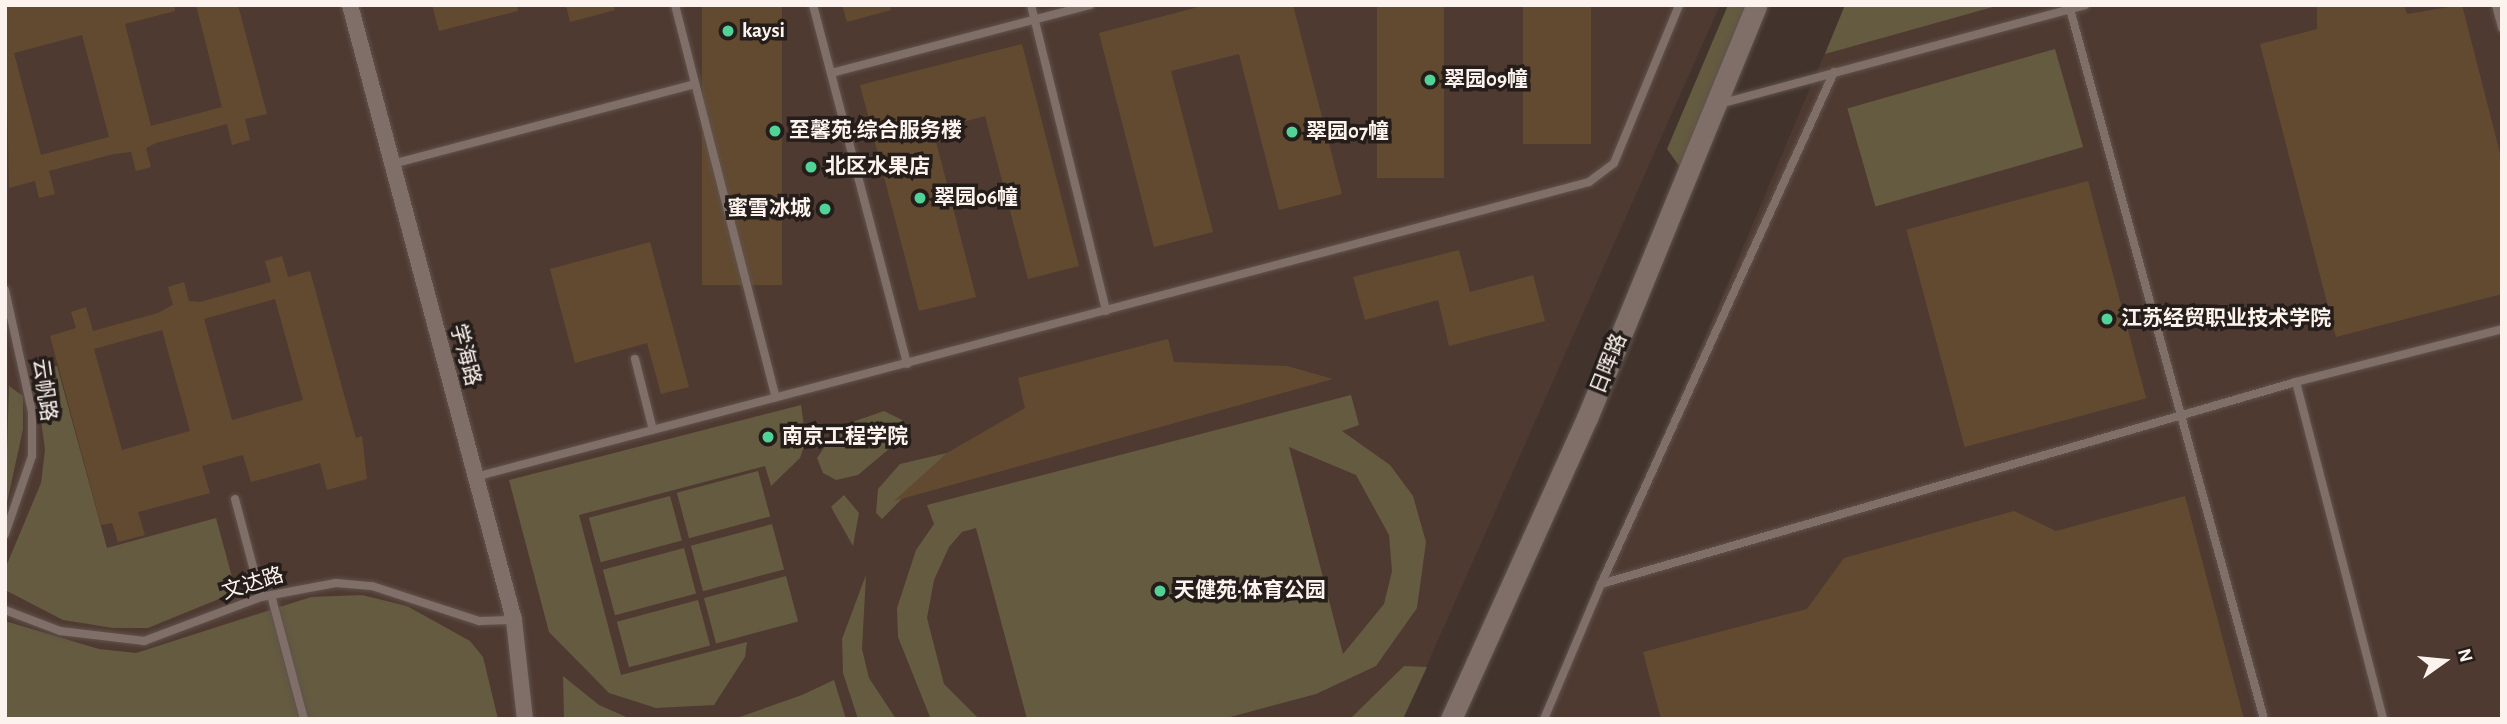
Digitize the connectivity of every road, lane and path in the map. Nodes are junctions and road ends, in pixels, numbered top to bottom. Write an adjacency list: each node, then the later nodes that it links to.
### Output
1 (350, 5): 17 (street, 学海路)
2 (675, 5): 15 (lane)
3 (813, 5): 14 (lane)
4 (1031, 5): 11 (lane)
5 (1090, 5): 11 (lane)
6 (1679, 5): 19 (lane)
7 (1756, 5): 16 (street, 日晖路)
8 (2085, 5): 10 (lane)
9 (2496, 5): 12 (lane)
10 (2070, 9): 13 (lane); 25 (lane)
11 (1035, 20): 14 (lane); 19 (lane)
12 (2502, 28)
13 (1835, 72): 16 (lane); 30 (lane)
14 (831, 73): 22 (lane)
15 (695, 84): 17 (lane); 24 (lane)
16 (1718, 104): 36 (street, 日晖路)
17 (392, 164): 27 (street, 学海路)
18 (5, 290): 29 (lane, 云帆路)
19 (1106, 311): 22 (lane)
20 (2502, 329): 23 (lane)
21 (635, 359): 26 (lane)
22 (907, 363): 24 (lane)
23 (2296, 382): 25 (lane); 39 (lane)
24 (776, 397): 26 (lane)
25 (2185, 414): 30 (lane); 38 (lane)
26 (653, 430): 27 (lane)
27 (475, 477): 33 (street, 学海路)
28 (235, 499): 31 (lane)
29 (5, 534)
30 (1601, 584): 37 (lane)
31 (266, 596): 32 (lane, 文达路); 33 (lane, 文达路); 34 (lane)
32 (5, 610)
33 (514, 620): 35 (street, 学海路)
34 (304, 719)
35 (525, 719)
36 (1451, 719)
37 (1544, 719)
38 (2264, 719)
39 (2383, 719)

